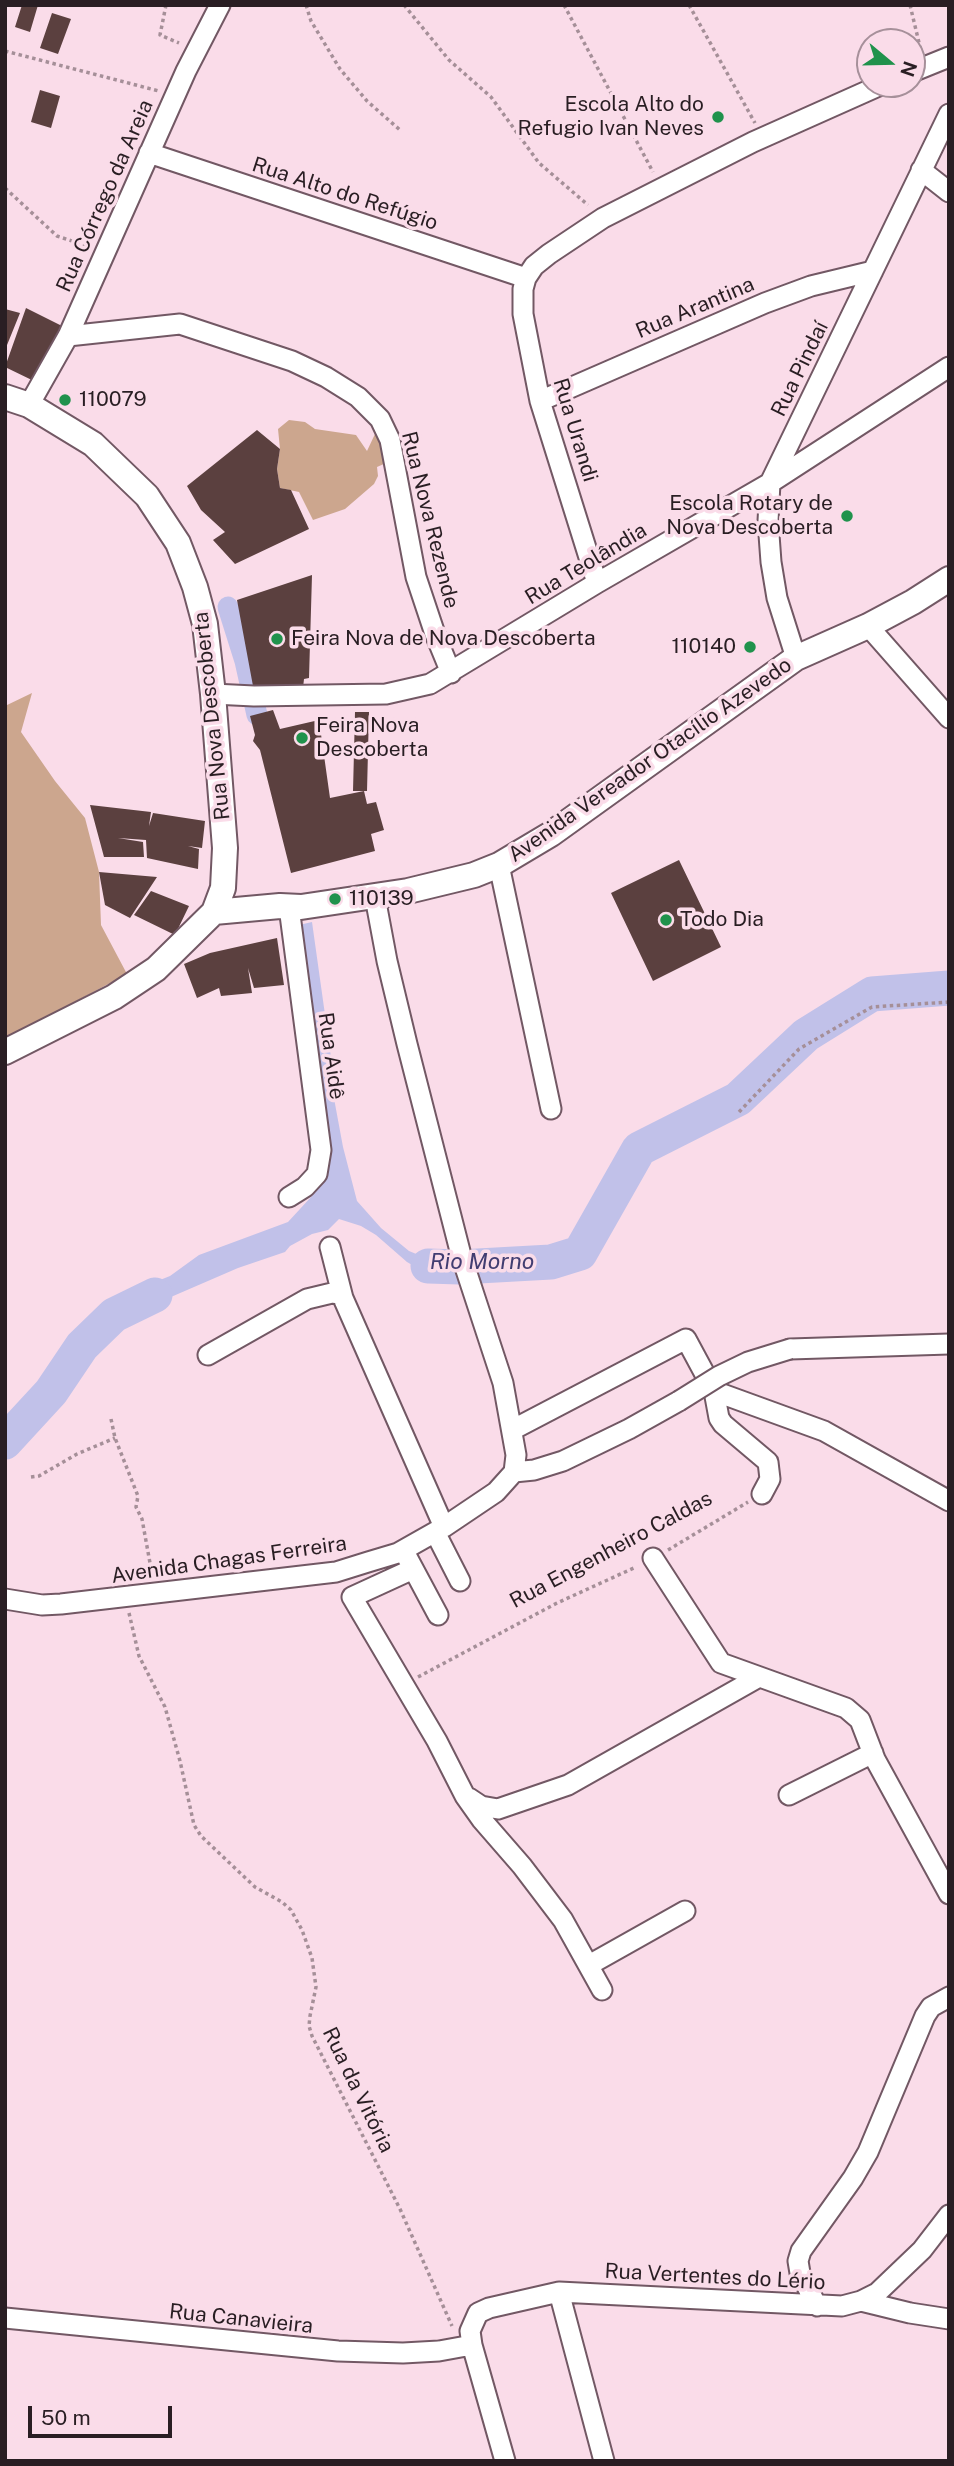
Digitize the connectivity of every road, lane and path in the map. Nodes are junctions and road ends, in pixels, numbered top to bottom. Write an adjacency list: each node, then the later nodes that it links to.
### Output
1 (166, 5): 9 (path)
2 (220, 5): 9 (street, Rua Córrego da Areia)
3 (306, 5): 16 (path)
4 (404, 5): 23 (path)
5 (564, 5): 20 (path)
6 (689, 5): 17 (path)
7 (910, 5): 8 (path)
8 (916, 28)
9 (197, 50): 13 (street, Rua Córrego da Areia)
10 (5, 51): 13 (path)
11 (949, 57): 12 (street)
12 (926, 67)
13 (175, 95): 18 (street, Rua Córrego da Areia)
14 (856, 96): 17 (street)
15 (949, 114): 19 (street, Rua Pindaí)
16 (400, 130)
17 (764, 137): 20 (street)
18 (149, 153): 24 (street, Rua Córrego da Areia); 26 (street, Rua Alto do Refúgio)
19 (921, 170): 22 (street); 25 (street, Rua Pindaí)
20 (660, 186): 23 (street)
21 (5, 188): 24 (path)
22 (949, 192)
23 (603, 218): 26 (street)
24 (105, 253): 27 (street, Rua Córrego da Areia)
25 (873, 271): 30 (street, Rua Arantina); 32 (street, Rua Pindaí)
26 (524, 283): 30 (street, Rua Urandi)
27 (68, 336): 31 (street, Rua Córrego da Areia); 37 (street, Rua Nova Rezende)
28 (949, 367): 32 (street, Rua Teolândia)
29 (5, 397): 31 (main road, Rua Nova Descoberta)
30 (540, 401): 34 (street, Rua Urandi)
31 (29, 405): 38 (main road, Rua Nova Descoberta)
32 (770, 483): 34 (street, Rua Teolândia); 36 (street, Rua Pindaí)
33 (949, 579): 35 (main road, Avenida Vereador Otacílio Azevedo)
34 (597, 583): 37 (street, Rua Teolândia)
35 (868, 626): 36 (main road, Avenida Vereador Otacílio Azevedo); 39 (street)
36 (796, 658): 40 (main road, Avenida Vereador Otacílio Azevedo)
37 (451, 673): 38 (street, Rua Teolândia)
38 (214, 694): 43 (main road, Rua Nova Descoberta)
39 (949, 718)
40 (499, 865): 41 (main road, Avenida Vereador Otacílio Azevedo); 46 (street)
41 (375, 897): 42 (main road, Avenida Vereador Otacílio Azevedo); 55 (street)
42 (289, 907): 43 (main road, Avenida Vereador Otacílio Azevedo); 48 (street, Rua Aidê)
43 (214, 912): 45 (main road)
44 (949, 1002): 47 (path)
45 (5, 1052)
46 (551, 1109)
47 (739, 1112)
48 (289, 1197)
49 (330, 1247): 50 (street)
50 (343, 1298): 52 (street); 61 (street)
51 (949, 1343): 57 (street, bridge)
52 (208, 1355)
53 (714, 1391): 55 (street); 59 (street); 60 (street)
54 (111, 1419): 56 (path)
55 (512, 1430): 57 (street)
56 (115, 1438): 58 (path); 66 (path)
57 (514, 1472): 61 (street, Avenida Chagas Ferreira)
58 (31, 1477)
59 (762, 1494): 63 (path, Rua Engenheiro Caldas)
60 (949, 1501)
61 (440, 1530): 62 (street, Avenida Chagas Ferreira); 65 (street)
62 (404, 1549): 64 (street); 66 (street, Avenida Chagas Ferreira)
63 (653, 1558): 70 (street); 71 (path, Rua Engenheiro Caldas)
64 (414, 1569): 69 (street); 71 (street)
65 (460, 1581)
66 (155, 1594): 67 (street, Avenida Chagas Ferreira)
67 (126, 1597): 68 (street, Avenida Chagas Ferreira); 88 (path, Rua da Vitória)
68 (5, 1599)
69 (438, 1615)
70 (759, 1677): 72 (street); 74 (street)
71 (403, 1685): 74 (street)
72 (873, 1753): 73 (street); 75 (street)
73 (789, 1795)
74 (465, 1796): 77 (street)
75 (948, 1893)
76 (685, 1911): 77 (street)
77 (589, 1965): 78 (street)
78 (602, 1990)
79 (949, 1997): 85 (street)
80 (949, 2215): 81 (street, Rua Vertentes do Lério)
81 (930, 2240): 82 (street); 84 (street, Rua Vertentes do Lério)
82 (949, 2247)
83 (559, 2292): 85 (street, Rua Vertentes do Lério); 88 (street, Rua Vertentes do Lério); 90 (street)
84 (861, 2301): 85 (street, Rua Vertentes do Lério); 87 (street)
85 (817, 2306)
86 (5, 2318): 88 (street, Rua Canavieira)
87 (949, 2319)
88 (467, 2346): 89 (street)
89 (505, 2461)
90 (604, 2461)

